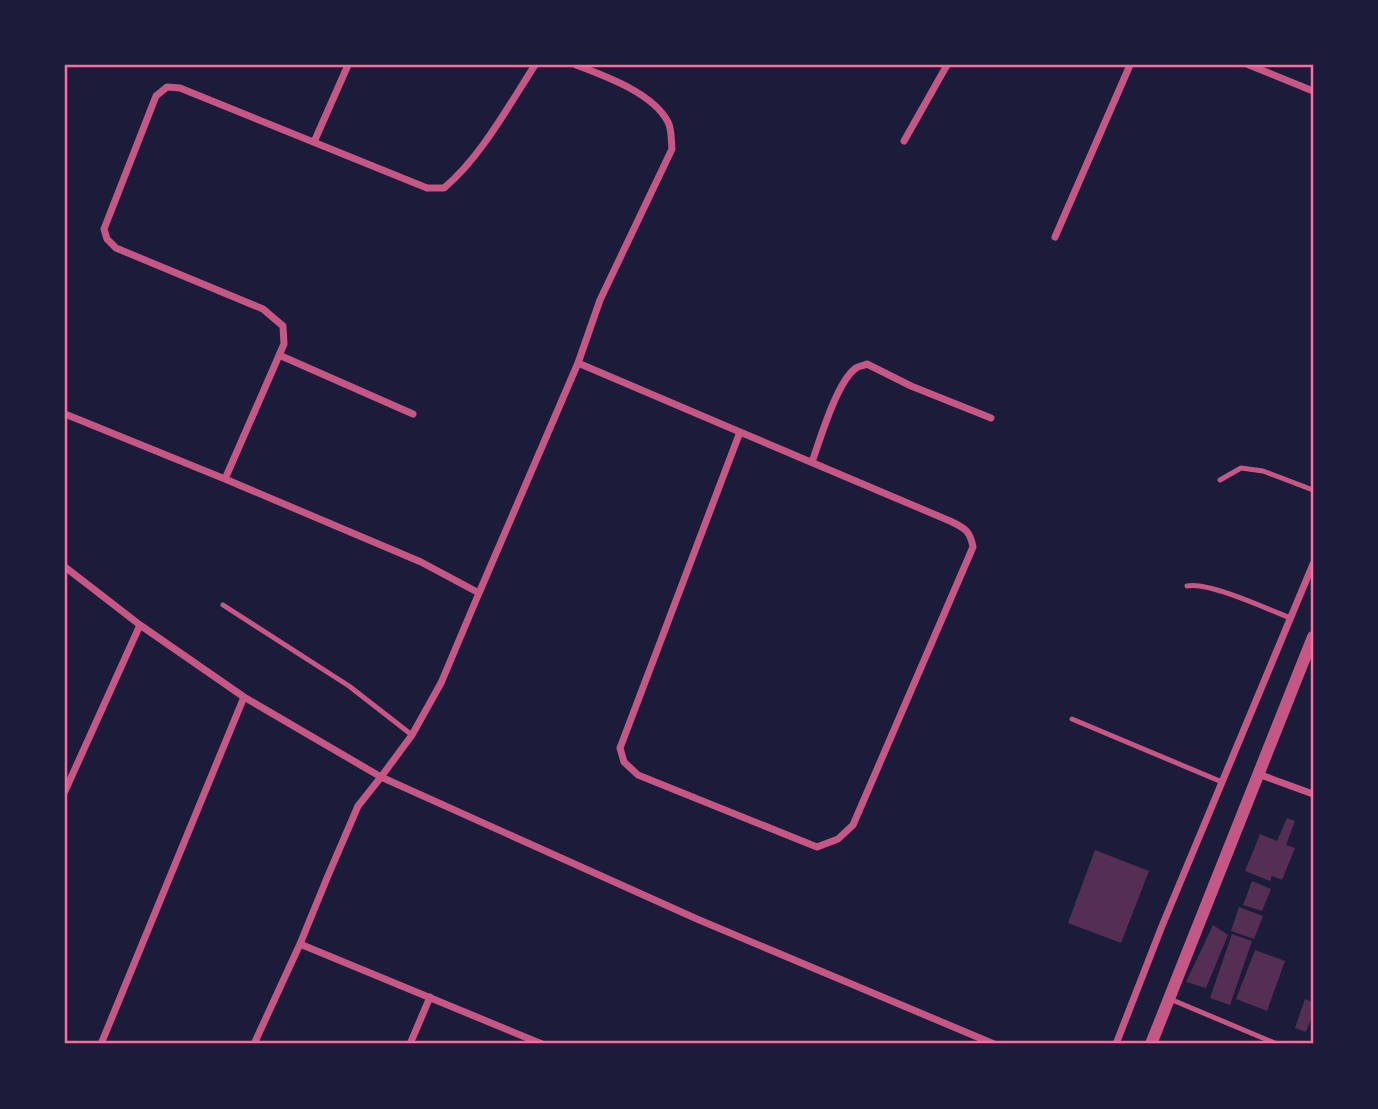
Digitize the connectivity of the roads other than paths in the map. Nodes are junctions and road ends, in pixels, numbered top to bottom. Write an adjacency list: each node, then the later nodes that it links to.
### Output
1 (348, 65): 9 (street)
2 (535, 65): 9 (street)
3 (576, 65): 12 (street)
4 (947, 65): 8 (street)
5 (1130, 65): 10 (street)
6 (1249, 65): 7 (street)
7 (1313, 91)
8 (904, 141)
9 (314, 142): 11 (street)
10 (1055, 237)
11 (279, 355): 14 (street); 18 (street)
12 (578, 363): 16 (street); 24 (street)
13 (65, 414): 18 (street)
14 (413, 414)
15 (991, 418): 17 (street)
16 (740, 432): 17 (street); 17 (street)
17 (812, 463)
18 (225, 479): 24 (street)
19 (1220, 480): 20 (lane)
20 (1313, 490)
21 (1313, 564): 26 (street)
22 (65, 568): 27 (street)
23 (1186, 586): 26 (lane)
24 (479, 593): 31 (street)
25 (223, 605): 31 (lane)
26 (1290, 618): 34 (street)
27 (140, 625): 29 (street); 35 (street)
28 (1313, 637): 32 (street)
29 (244, 697): 33 (street); 40 (street)
30 (1072, 719): 34 (lane)
31 (412, 735): 33 (street)
32 (1258, 774): 36 (street); 39 (street)
33 (381, 777): 37 (street); 44 (street)
34 (1222, 782): 45 (street)
35 (65, 791)
36 (1313, 794)
37 (300, 944): 38 (street); 41 (street)
38 (429, 997): 42 (street); 43 (street)
39 (1169, 999): 46 (street); 47 (lane)
40 (102, 1044)
41 (254, 1044)
42 (410, 1044)
43 (542, 1044)
44 (994, 1044)
45 (1116, 1044)
46 (1152, 1044)
47 (1277, 1044)

